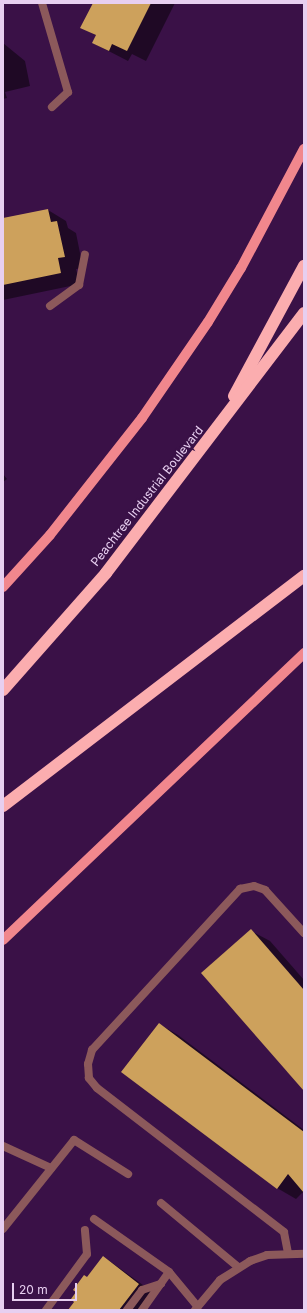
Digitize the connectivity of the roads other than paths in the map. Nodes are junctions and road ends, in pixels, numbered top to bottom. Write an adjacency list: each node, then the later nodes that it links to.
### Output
1 (42, 3): 2 (street)
2 (52, 107)
3 (304, 150): 10 (main road)
4 (85, 255): 6 (street)
5 (304, 266): 8 (highway)
6 (50, 306)
7 (304, 313): 8 (highway, Peachtree Industrial Boulevard)
8 (215, 430): 12 (highway, Peachtree Industrial Boulevard)
9 (304, 576): 13 (highway)
10 (3, 587)
11 (304, 653): 15 (main road)
12 (3, 690)
13 (3, 806)
14 (304, 933): 23 (street)
15 (3, 940)
16 (3, 1146): 17 (street)
17 (51, 1168): 18 (street); 21 (street)
18 (128, 1174)
19 (161, 1203): 25 (street)
20 (94, 1219): 26 (street)
21 (3, 1229)
22 (85, 1230): 29 (street)
23 (288, 1253): 24 (street); 25 (street)
24 (304, 1254)
25 (238, 1267): 28 (street)
26 (169, 1272): 27 (street); 28 (street)
27 (161, 1284): 30 (street); 31 (street)
28 (197, 1308)
29 (46, 1310)
30 (127, 1310)
31 (142, 1310)

